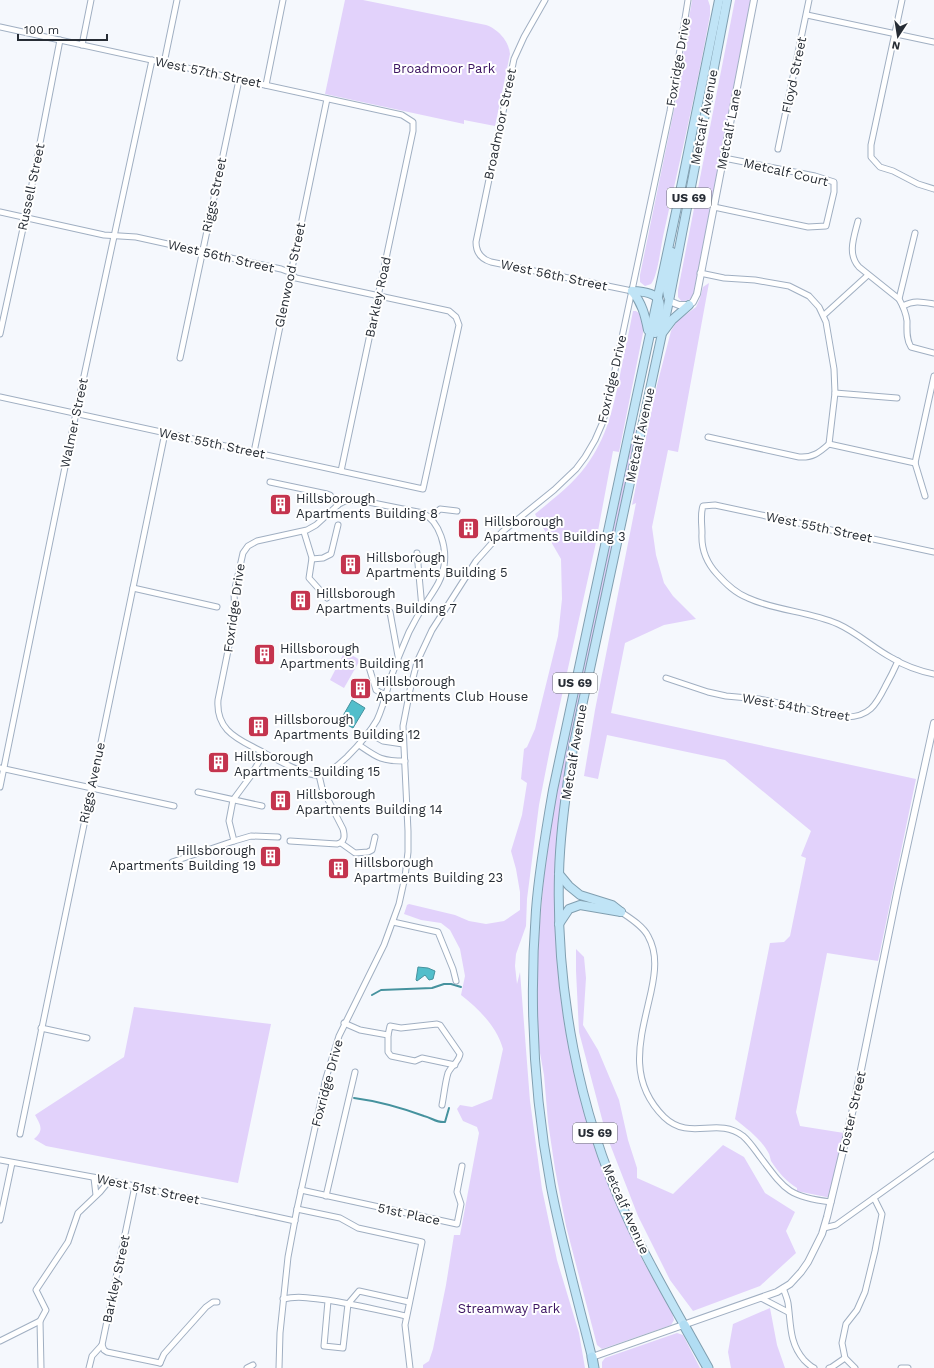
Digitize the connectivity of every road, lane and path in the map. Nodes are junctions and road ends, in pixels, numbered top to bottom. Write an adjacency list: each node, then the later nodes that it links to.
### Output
1 (91, 0): 17 (street)
2 (177, 0): 19 (street)
3 (284, 0): 21 (street)
4 (545, 0): 35 (street, Broadmoor Street)
5 (688, 0): 39 (street, Foxridge Drive)
6 (713, 0): 11 (highway)
7 (727, 0): 43 (highway, Metcalf Avenue / US 69)
8 (754, 0): 25 (street, Metcalf Lane)
9 (809, 0): 12 (street, Floyd Street)
10 (902, 0): 14 (street)
11 (718, 4): 27 (highway, Metcalf Avenue / US 69)
12 (807, 15): 14 (street); 24 (street, Floyd Street)
13 (0, 28): 15 (street, West 57th Street)
14 (894, 34): 16 (street); 26 (street)
15 (60, 40): 17 (street, West 57th Street); 30 (street, Russell Street)
16 (934, 42)
17 (82, 45): 18 (street, West 57th Street)
18 (152, 60): 19 (street, West 57th Street); 33 (street, Walmer Street)
19 (164, 63): 20 (street, West 57th Street)
20 (239, 80): 21 (street, West 57th Street); 34 (street, Riggs Street)
21 (266, 85): 22 (street, West 57th Street)
22 (327, 99): 23 (street, West 57th Street); 37 (street, Glenwood Street)
23 (414, 122): 40 (street, Barkley Road)
24 (778, 149)
25 (724, 158): 28 (street, Metcalf Lane); 28 (street, Metcalf Court)
26 (934, 189)
27 (677, 207): 41 (highway, Metcalf Avenue / US 69); 43 (highway)
28 (714, 207): 36 (street, Metcalf Lane)
29 (0, 212): 30 (street, West 56th Street)
30 (25, 218): 33 (street, West 56th Street); 48 (street, Russell Street)
31 (858, 221): 38 (street)
32 (915, 233): 42 (street)
33 (115, 235): 34 (street, West 56th Street); 58 (street, Walmer Street)
34 (202, 251): 37 (street, West 56th Street); 52 (street, Riggs Street)
35 (479, 255): 39 (street, West 56th Street)
36 (700, 273): 45 (street, Metcalf Lane); 47 (street)
37 (290, 274): 40 (street, West 56th Street); 62 (street, Glenwood Street)
38 (868, 275): 42 (street); 47 (street)
39 (632, 291): 41 (highway); 49 (highway); 89 (street, Foxridge Drive)
40 (378, 296): 64 (street, Barkley Road); 66 (street, West 56th Street)
41 (657, 296): 49 (highway, Metcalf Avenue / US 69); 55 (highway)
42 (899, 299): 46 (street)
43 (669, 300): 45 (street); 50 (highway, Metcalf Avenue / US 69)
44 (934, 304): 46 (street)
45 (689, 305): 50 (highway)
46 (903, 306): 51 (street)
47 (824, 315): 54 (street)
48 (0, 334)
49 (649, 336): 149 (highway, Metcalf Avenue / US 69)
50 (660, 336): 55 (highway, Metcalf Avenue / US 69)
51 (934, 353)
52 (180, 358)
53 (934, 376): 63 (street)
54 (835, 393): 57 (street); 61 (street)
55 (648, 395): 107 (highway, Metcalf Avenue / US 69)
56 (0, 397): 58 (street, West 55th Street)
57 (897, 398)
58 (76, 413): 59 (street, West 55th Street); 93 (street, Walmer Street)
59 (165, 433): 62 (street, West 55th Street); 76 (street, Riggs Avenue)
60 (708, 437): 61 (street)
61 (829, 444): 63 (street)
62 (254, 452): 64 (street, West 55th Street)
63 (915, 463): 67 (street)
64 (341, 471): 66 (street, West 55th Street)
65 (270, 482): 68 (street)
66 (423, 489)
67 (925, 496)
68 (338, 505): 70 (street, Foxridge Drive); 72 (street, Foxridge Drive)
69 (457, 511): 70 (street)
70 (430, 518): 79 (street)
71 (338, 525): 75 (street)
72 (304, 532): 75 (street); 91 (street, Foxridge Drive)
73 (934, 552): 82 (street, West 55th Street)
74 (417, 553): 79 (street)
75 (312, 559): 77 (street)
76 (133, 588): 78 (street); 96 (street, Riggs Avenue)
77 (327, 598)
78 (217, 607)
79 (422, 608): 81 (street)
80 (390, 612): 81 (street)
81 (398, 658): 86 (street)
82 (898, 661): 84 (street); 85 (street, West 54th Street)
83 (369, 667): 86 (street)
84 (934, 674)
85 (666, 678)
86 (386, 694): 88 (street)
87 (934, 723): 131 (street, Foster Street)
88 (369, 733): 89 (street); 90 (street)
89 (404, 744): 92 (street, Foxridge Drive)
90 (359, 745): 92 (street); 94 (street)
91 (264, 753): 94 (street, Foxridge Drive); 98 (street)
92 (405, 761): 109 (street, Foxridge Drive)
93 (2, 769): 95 (street, Walmer Street); 96 (street)
94 (319, 775): 105 (street)
95 (0, 787)
96 (91, 788): 99 (street); 113 (street, Riggs Avenue)
97 (198, 792): 98 (street)
98 (233, 800): 100 (street); 104 (street)
99 (174, 806)
100 (262, 806)
101 (278, 837): 104 (street)
102 (374, 838): 105 (street)
103 (290, 841): 105 (street)
104 (234, 842): 106 (street)
105 (341, 843)
106 (172, 862)
107 (559, 874): 108 (highway); 110 (highway, Metcalf Avenue / US 69)
108 (621, 912): 110 (highway); 131 (street)
109 (393, 922): 111 (street); 112 (street, Foxridge Drive)
110 (559, 924): 146 (highway, Metcalf Avenue / US 69)
111 (456, 981)
112 (344, 1024): 114 (street); 127 (street, Foxridge Drive)
113 (42, 1028): 115 (street); 119 (street, Riggs Avenue)
114 (388, 1035): 116 (street); 116 (street)
115 (87, 1038)
116 (454, 1065): 118 (street)
117 (355, 1072): 129 (street, Foxridge Drive)
118 (442, 1106)
119 (20, 1134)
120 (934, 1155): 130 (street)
121 (0, 1160): 122 (street, West 51st Street)
122 (12, 1163): 124 (street, West 51st Street); 133 (street)
123 (462, 1166): 129 (street, 51st Place)
124 (94, 1178): 125 (street, West 51st Street); 128 (street)
125 (109, 1181): 126 (street, West 51st Street); 128 (street)
126 (135, 1186): 134 (street, West 51st Street); 148 (street, Barkley Street)
127 (301, 1190): 129 (street, 51st Place); 132 (street, Foxridge Drive)
128 (96, 1195): 145 (street)
129 (326, 1196)
130 (874, 1198): 135 (street); 150 (street)
131 (831, 1202): 135 (street, Foster Street)
132 (297, 1209): 134 (street, Foxridge Drive); 141 (street)
133 (0, 1220)
134 (295, 1221): 138 (street, Foxridge Drive)
135 (824, 1228): 136 (street, Foster Street)
136 (783, 1288): 137 (street, Foster Street); 143 (street)
137 (761, 1298): 143 (street); 146 (street, Foster Street)
138 (283, 1299): 139 (street); 156 (street, Foxridge Drive)
139 (328, 1300): 142 (street); 142 (street)
140 (217, 1302): 152 (street)
141 (409, 1302): 142 (street); 144 (street)
142 (348, 1304): 144 (street)
143 (788, 1312): 160 (street)
144 (406, 1316): 157 (street)
145 (40, 1321): 147 (street); 153 (street)
146 (684, 1325): 149 (street, Foster Street); 159 (highway, Metcalf Avenue / US 69)
147 (0, 1341)
148 (102, 1346): 152 (street); 154 (street, Barkley Street)
149 (592, 1357): 158 (highway, US 69)
150 (845, 1358): 161 (street); 162 (street)
151 (253, 1365): 155 (street)
152 (161, 1366)
153 (41, 1368)
154 (89, 1368)
155 (247, 1368)
156 (279, 1368)
157 (410, 1368)
158 (594, 1368)
159 (708, 1368)
160 (814, 1368)
161 (829, 1368)
162 (855, 1368)
163 (901, 1368): 164 (street)
164 (908, 1368)

